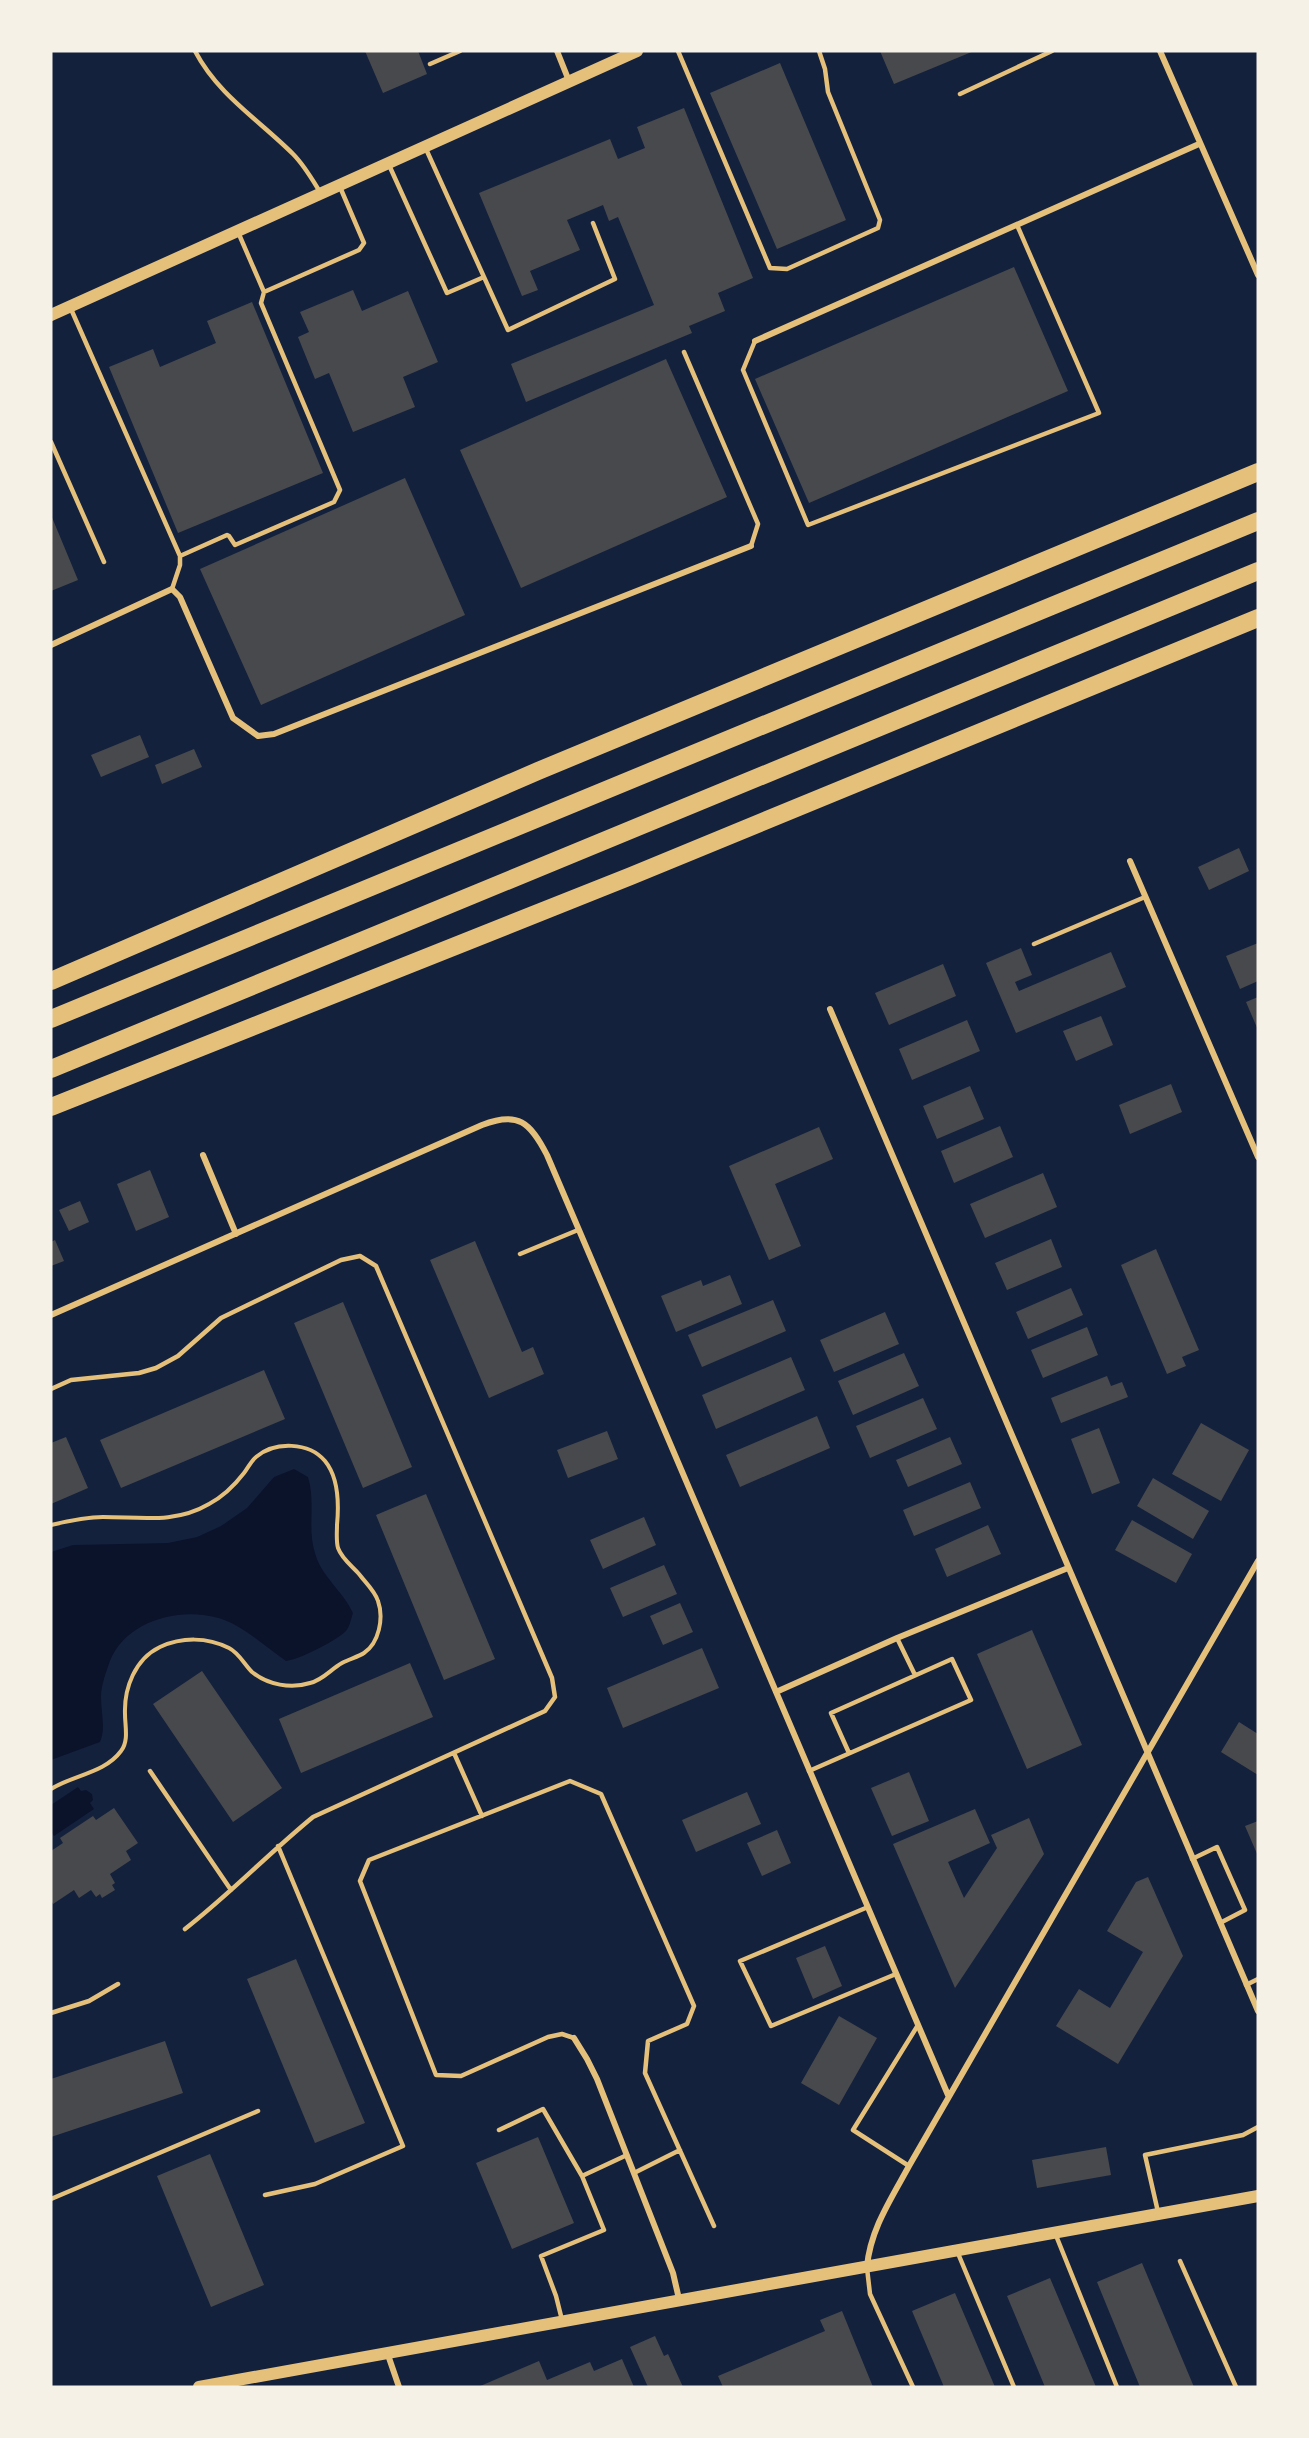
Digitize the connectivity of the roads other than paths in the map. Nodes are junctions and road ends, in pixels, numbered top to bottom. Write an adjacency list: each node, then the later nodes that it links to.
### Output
1 (195, 51): 16 (lane)
2 (459, 51): 9 (lane)
3 (557, 51): 10 (street)
4 (637, 51): 10 (main road)
5 (678, 51): 6 (lane)
6 (819, 51)
7 (1052, 51): 11 (lane)
8 (1160, 51): 12 (street)
9 (430, 64)
10 (569, 81): 13 (main road)
11 (960, 94)
12 (1199, 144): 18 (street); 20 (street)
13 (425, 146): 14 (main road); 21 (lane)
14 (388, 163): 15 (main road); 21 (lane)
15 (339, 184): 16 (main road); 22 (lane)
16 (321, 193): 19 (main road)
17 (593, 223): 21 (lane)
18 (1017, 225): 25 (street); 25 (lane)
19 (237, 230): 22 (lane); 23 (main road)
20 (1258, 275)
21 (484, 277)
22 (264, 292): 31 (lane)
23 (69, 306): 24 (main road); 31 (lane)
24 (51, 315)
25 (755, 341)
26 (684, 352): 30 (lane)
27 (51, 442): 32 (lane)
28 (1258, 472): 42 (highway)
29 (1258, 521): 44 (highway)
30 (750, 546): 34 (street)
31 (180, 556): 34 (lane)
32 (104, 562)
33 (1258, 571): 45 (highway)
34 (172, 589): 38 (street)
35 (1258, 613): 37 (highway)
36 (1258, 618): 37 (highway)
37 (1230, 630): 46 (highway)
38 (51, 645)
39 (1130, 861): 40 (street)
40 (1145, 897): 41 (lane); 48 (street)
41 (1034, 944)
42 (51, 981)
43 (830, 1009): 55 (street)
44 (51, 1019)
45 (51, 1070)
46 (51, 1107)
47 (202, 1155): 50 (street)
48 (1258, 1157)
49 (578, 1230): 50 (street); 51 (lane); 58 (street)
50 (236, 1234): 52 (street)
51 (520, 1254)
52 (51, 1315)
53 (51, 1389): 59 (lane)
54 (1258, 1561): 61 (street)
55 (1068, 1568): 56 (street); 61 (street)
56 (897, 1638): 57 (lane); 58 (street)
57 (915, 1676): 60 (lane); 60 (lane)
58 (776, 1692): 63 (street)
59 (454, 1753): 64 (lane); 65 (lane)
60 (849, 1754): 63 (lane)
61 (1148, 1755): 66 (street); 79 (street)
62 (150, 1771): 67 (lane)
63 (810, 1771): 68 (street)
64 (482, 1816): 78 (lane); 83 (lane)
65 (278, 1845): 67 (lane); 88 (lane)
66 (1192, 1859): 69 (street); 69 (lane)
67 (231, 1890): 70 (lane)
68 (868, 1907): 71 (street); 71 (lane)
69 (1220, 1923): 74 (street)
70 (185, 1929)
71 (896, 1974): 77 (street)
72 (1258, 1979): 74 (lane)
73 (117, 1984): 76 (lane)
74 (1246, 1985): 75 (street)
75 (1258, 2011)
76 (51, 2013)
77 (918, 2025): 79 (street); 85 (lane)
78 (574, 2038): 84 (street)
79 (948, 2095): 85 (street)
80 (258, 2111): 90 (lane)
81 (1258, 2127): 91 (lane)
82 (499, 2130): 87 (lane)
83 (680, 2150): 86 (lane); 92 (lane)
84 (627, 2155): 86 (street); 87 (lane)
85 (909, 2166): 96 (street)
86 (634, 2173): 97 (street)
87 (582, 2176): 98 (lane)
88 (265, 2195)
89 (1258, 2196): 91 (main road)
90 (51, 2199)
91 (1159, 2214): 93 (main road)
92 (714, 2226)
93 (1055, 2233): 94 (main road); 104 (lane)
94 (957, 2251): 96 (main road); 103 (lane)
95 (1180, 2261): 105 (lane)
96 (867, 2267): 97 (main road); 102 (lane)
97 (679, 2300): 98 (main road)
98 (562, 2320): 99 (main road)
99 (387, 2352): 100 (main road); 101 (street)
100 (199, 2387)
101 (399, 2387)
102 (913, 2387)
103 (1014, 2387)
104 (1118, 2387)
105 (1236, 2387)

